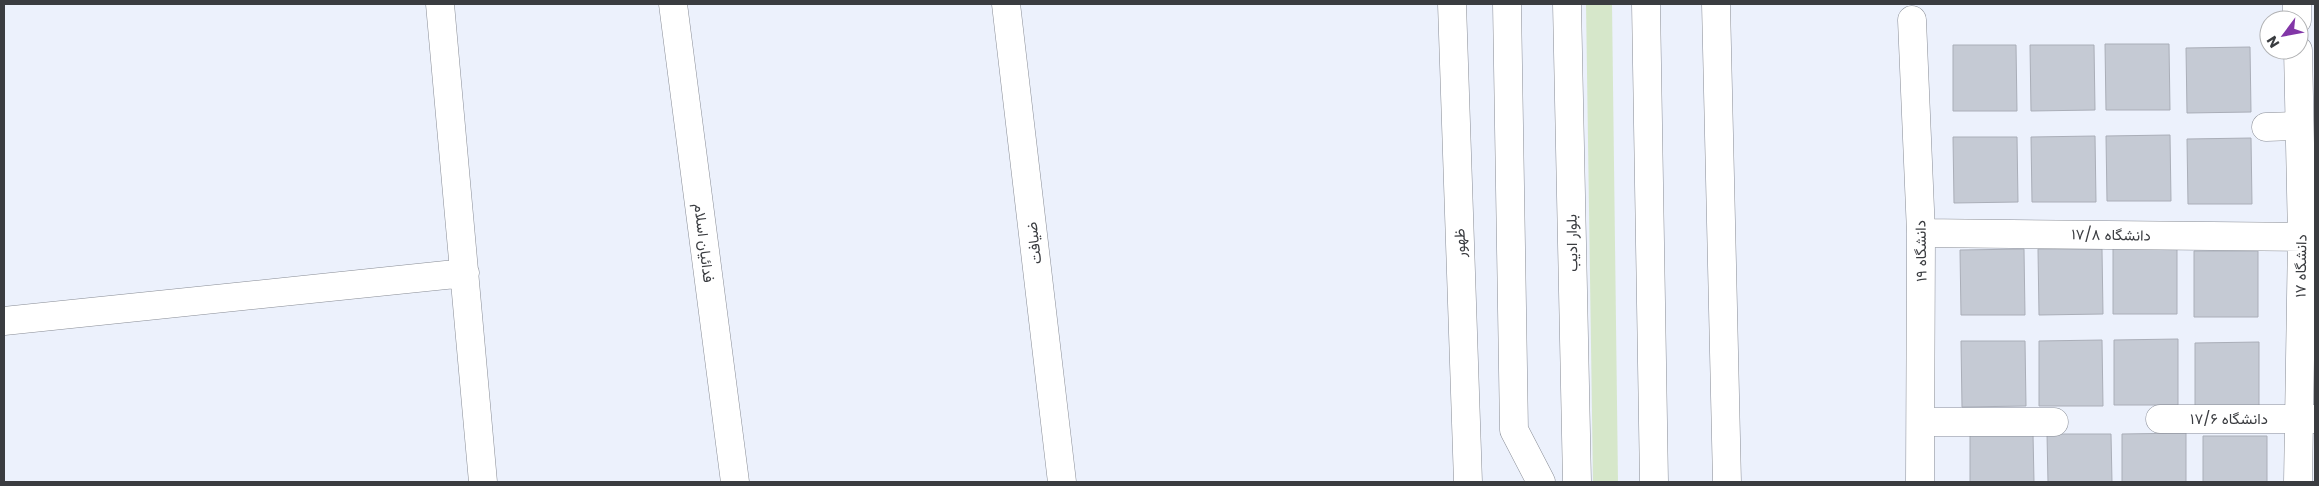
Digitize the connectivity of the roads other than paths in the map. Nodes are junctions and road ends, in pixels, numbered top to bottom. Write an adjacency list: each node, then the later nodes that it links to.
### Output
1 (440, 4): 15 (street)
2 (673, 4): 22 (street, فدائیان اسلام)
3 (1006, 4): 23 (street, ضیافت)
4 (1452, 4): 24 (street, ظهور)
5 (1507, 4): 25 (street)
6 (1567, 4): 26 (street, بلوار ادیب)
7 (1646, 4): 27 (street)
8 (1716, 4): 28 (street)
9 (1912, 20): 13 (street, دانشگاه ۱۹)
10 (2298, 60): 11 (street, دانشگاه ۱۷)
11 (2299, 126): 12 (street); 14 (street, دانشگاه ۱۷)
12 (2266, 127)
13 (1921, 233): 14 (street, دانشگاه ۱۷/۸); 19 (street, دانشگاه ۱۹)
14 (2309, 237): 18 (street, دانشگاه ۱۷)
15 (465, 273): 16 (street); 21 (street)
16 (4, 321)
17 (2160, 419): 18 (street, دانشگاه ۱۷/۶)
18 (2306, 419): 30 (street, دانشگاه ۱۷)
19 (1922, 422): 20 (street); 29 (street, دانشگاه ۱۹)
20 (2054, 422)
21 (483, 482)
22 (736, 482)
23 (1062, 482)
24 (1468, 482)
25 (1541, 482)
26 (1577, 482)
27 (1654, 482)
28 (1727, 482)
29 (1920, 482)
30 (2298, 482)

